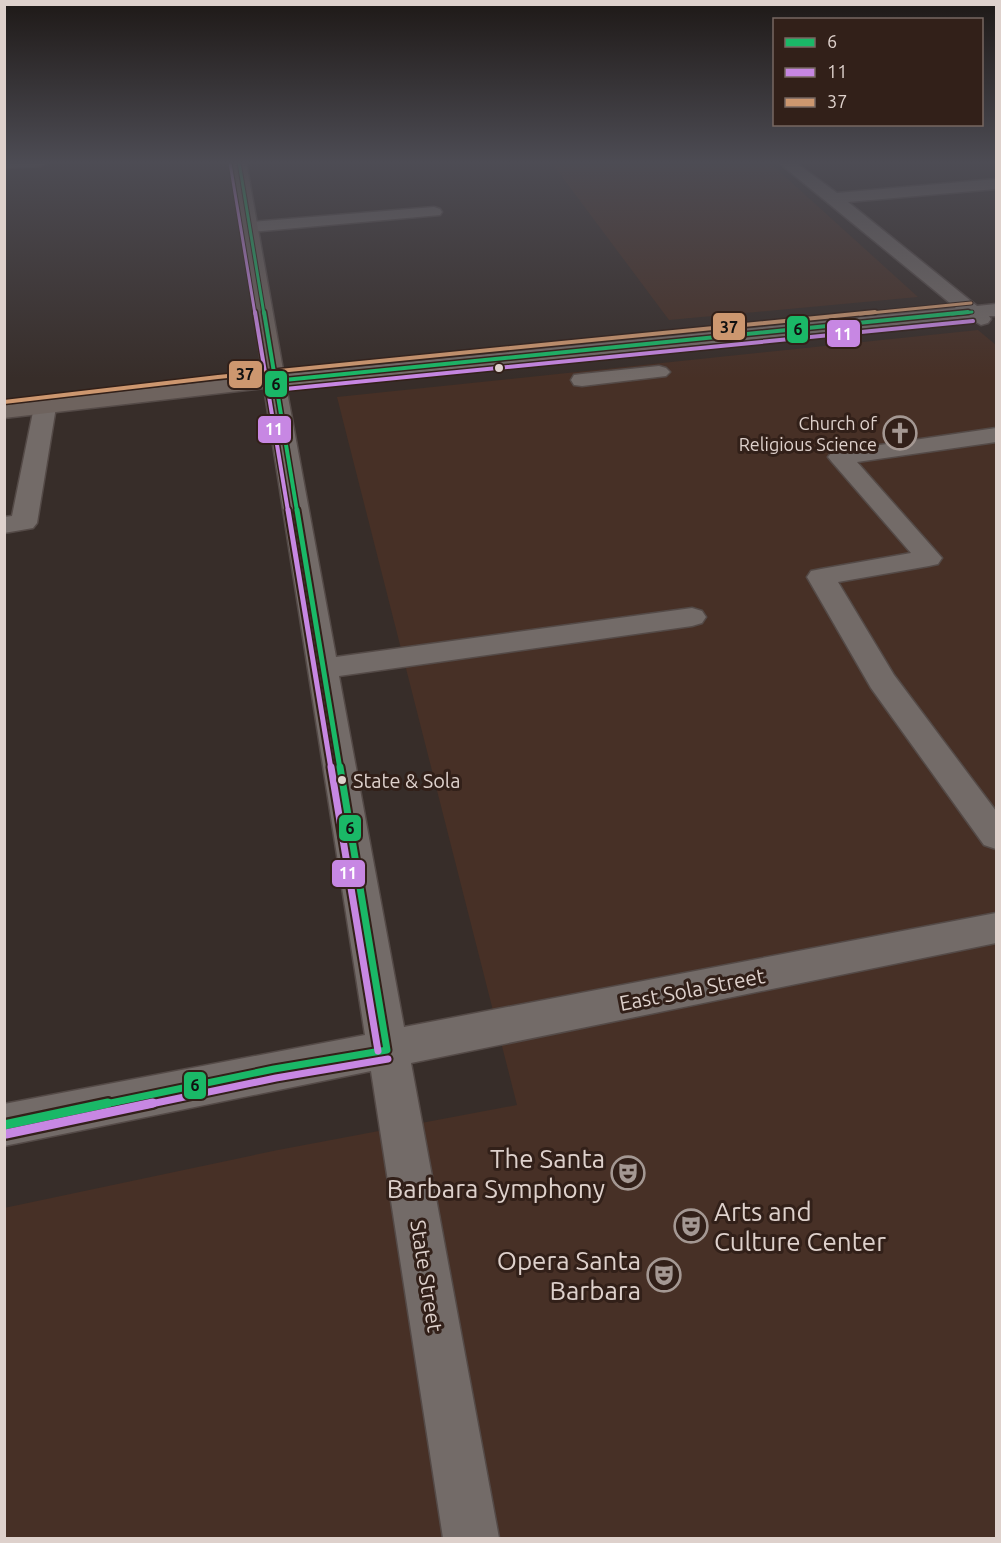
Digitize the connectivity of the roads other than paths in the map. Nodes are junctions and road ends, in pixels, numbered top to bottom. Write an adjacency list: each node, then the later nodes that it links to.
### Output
1 (259, 234): 4 (main road, State Street)
2 (297, 234): 4 (street)
3 (878, 234): 6 (street)
4 (260, 240): 10 (main road, State Street)
5 (996, 310): 6 (street)
6 (972, 312): 7 (street); 10 (street)
7 (996, 331)
8 (659, 372): 9 (street)
9 (582, 380)
10 (274, 381): 11 (main road); 16 (street, State Street)
11 (45, 407): 12 (main road); 14 (street)
12 (4, 411)
13 (996, 435): 17 (street)
14 (14, 524)
15 (693, 617): 16 (street)
16 (325, 668): 19 (street, State Street)
17 (996, 836)
18 (996, 928): 19 (street, East Sola Street)
19 (387, 1050): 20 (street, East Sola Street); 21 (street, State Street)
20 (4, 1125)
21 (471, 1539)

